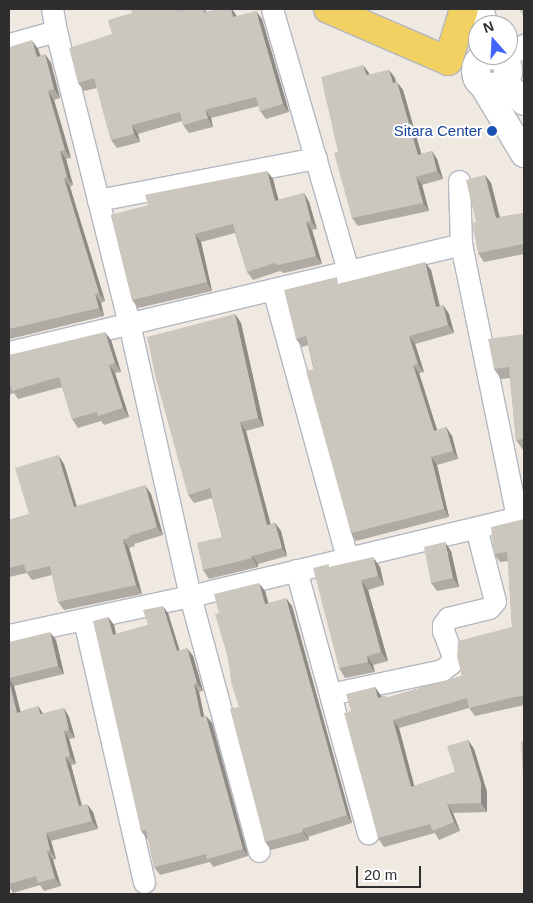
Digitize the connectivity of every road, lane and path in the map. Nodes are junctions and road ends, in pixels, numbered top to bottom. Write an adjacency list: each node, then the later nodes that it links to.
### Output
1 (52, 9): 5 (street)
2 (272, 9): 11 (street)
3 (330, 9): 7 (main road)
4 (464, 9): 7 (main road)
5 (56, 31): 6 (street); 13 (street)
6 (9, 44)
7 (448, 62): 8 (main road)
8 (503, 68): 9 (street); 10 (street)
9 (524, 102)
10 (524, 154)
11 (316, 158): 13 (street); 15 (street)
12 (459, 180): 14 (street)
13 (98, 200): 17 (street)
14 (461, 244): 15 (street); 19 (street)
15 (348, 271): 16 (street)
16 (273, 288): 17 (street); 21 (street)
17 (128, 323): 18 (street); 23 (street)
18 (9, 352)
19 (521, 517): 20 (street)
20 (476, 528): 21 (street); 26 (street)
21 (347, 558): 22 (street)
22 (296, 570): 23 (street); 26 (street)
23 (190, 596): 24 (street); 28 (street)
24 (84, 620): 25 (street); 29 (street)
25 (9, 635)
26 (330, 694): 27 (street)
27 (368, 833)
28 (259, 851)
29 (144, 882)

